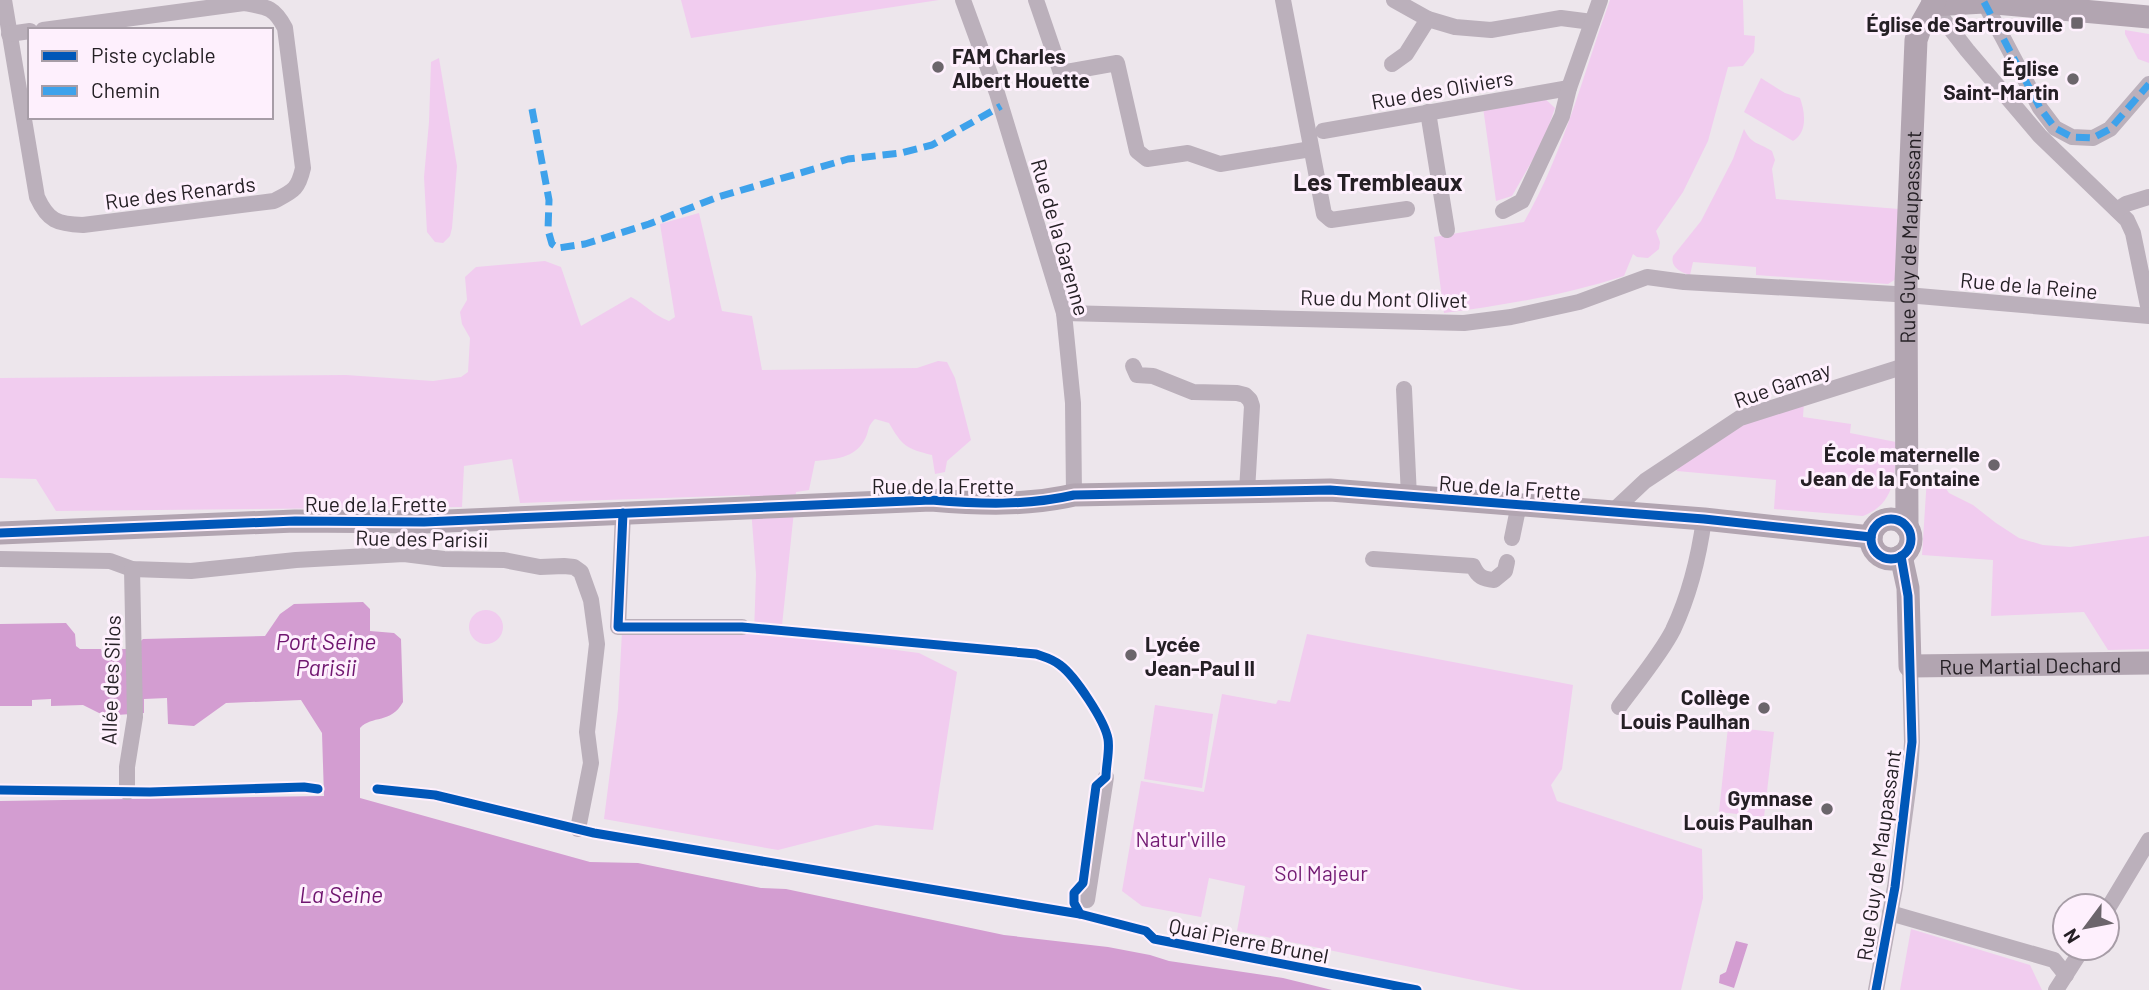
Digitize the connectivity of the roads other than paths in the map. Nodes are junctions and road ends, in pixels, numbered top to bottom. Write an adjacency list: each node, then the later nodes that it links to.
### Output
1 (4, 0): 16 (street, Rue des Renards)
2 (963, 0): 29 (street, Rue de la Garenne)
3 (1036, 0): 22 (street)
4 (1283, 0): 22 (street)
5 (1394, 0): 12 (street)
6 (1600, 0): 13 (street)
7 (2114, 0): 11 (street)
8 (1975, 1): 9 (street); 10 (street); 18 (street)
9 (1932, 2): 25 (street); 28 (street, Rue Guy de Maupassant)
10 (2049, 3): 11 (street)
11 (2147, 17)
12 (1429, 19): 13 (street); 17 (street)
13 (1592, 22): 19 (street)
14 (58, 28): 16 (street, Rue des Renards)
15 (28, 32): 16 (street)
16 (9, 34)
17 (1392, 64)
18 (2149, 84)
19 (1569, 88): 20 (street, Rue des Oliviers); 26 (street)
20 (1428, 112): 21 (street, Rue des Oliviers); 27 (street)
21 (1322, 131)
22 (1311, 149): 24 (street)
23 (2149, 197): 25 (street)
24 (1407, 209)
25 (2117, 210): 30 (street)
26 (1503, 211)
27 (1447, 230)
28 (1906, 296): 29 (street, Rue du Mont Olivet); 30 (street, Rue de la Reine); 31 (street, Rue Guy de Maupassant)
29 (1064, 313): 35 (street, Rue de la Garenne)
30 (2149, 314)
31 (1908, 365): 38 (street, Rue Gamay); 41 (street, Rue Guy de Maupassant)
32 (1133, 366): 34 (street)
33 (1404, 388): 36 (street, Rue de la Frette)
34 (1247, 491): 35 (street, Rue de la Frette); 36 (street, Rue de la Frette)
35 (1074, 495): 39 (street, Rue de la Frette)
36 (1409, 497): 37 (street, Rue de la Frette)
37 (1518, 504): 38 (street, Rue de la Frette); 44 (street)
38 (1612, 512): 40 (street, Rue de la Frette)
39 (622, 513): 42 (street, Rue de la Frette); 50 (street)
40 (1704, 519): 43 (street, Rue de la Frette); 55 (street)
41 (1898, 523): 43 (street); 45 (street)
42 (6, 532)
43 (1871, 537): 45 (street)
44 (1512, 538)
45 (1902, 556): 54 (street, Rue Guy de Maupassant)
46 (0, 559): 49 (street, Rue des Parisii)
47 (1373, 559): 48 (street)
48 (1507, 562)
49 (132, 569): 52 (street, Rue des Parisii); 57 (street, Allée des Silos)
50 (618, 627): 51 (street); 52 (street)
51 (742, 627)
52 (595, 629): 58 (street, Rue des Parisii)
53 (2149, 663): 54 (street, Rue Martial Dechard)
54 (1910, 666): 62 (street, Rue Guy de Maupassant)
55 (1619, 707)
56 (1106, 777): 61 (street)
57 (127, 792)
58 (578, 829)
59 (2149, 840): 60 (street)
60 (2118, 892)
61 (1087, 900)
62 (1891, 914): 64 (street); 65 (street, Rue Guy de Maupassant)
63 (2074, 962): 64 (street)
64 (2066, 975): 66 (street)
65 (1877, 990)
66 (2056, 990)

